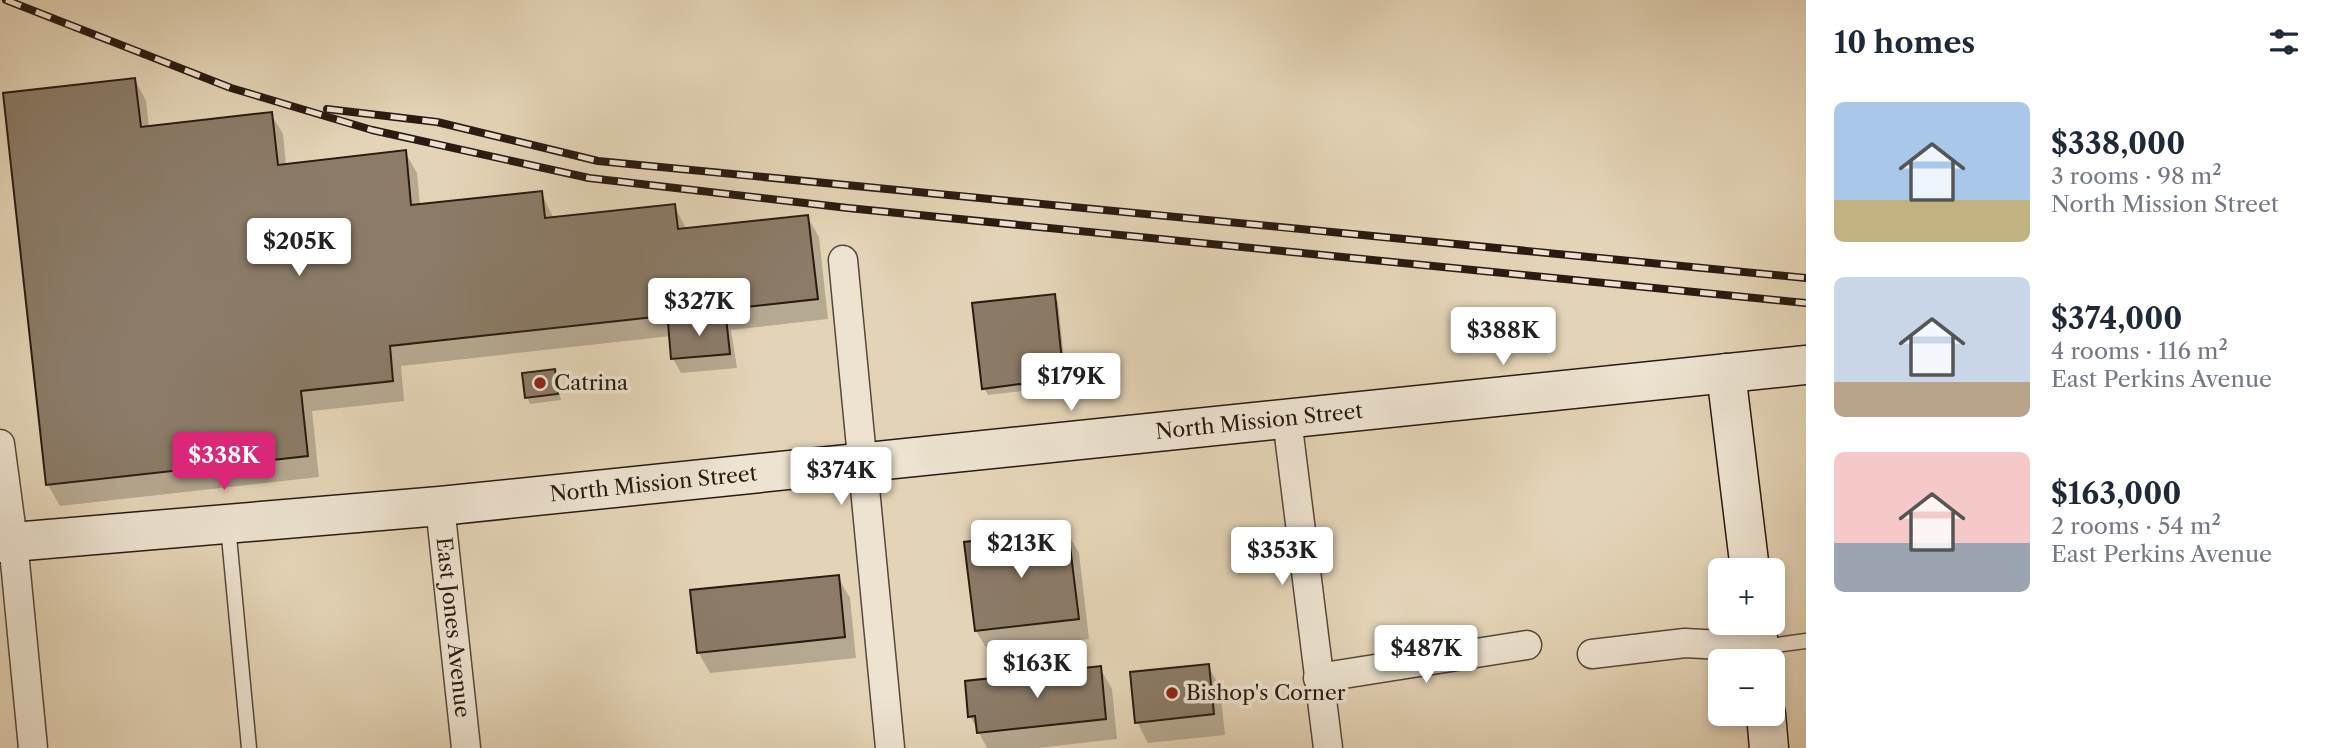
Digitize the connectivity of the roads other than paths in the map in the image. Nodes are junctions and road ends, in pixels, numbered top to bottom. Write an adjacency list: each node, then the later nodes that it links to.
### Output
1 (843, 260): 6 (street)
2 (1806, 365): 3 (main road, North Mission Street)
3 (1726, 373): 4 (main road, North Mission Street); 10 (main road)
4 (1287, 419): 6 (main road, North Mission Street); 15 (street)
5 (0, 444): 9 (street)
6 (861, 464): 7 (main road, North Mission Street); 20 (street)
7 (440, 506): 8 (main road, North Mission Street); 19 (street, East Jones Avenue)
8 (228, 522): 9 (main road, North Mission Street); 18 (lane)
9 (7, 542): 17 (street)
10 (1749, 558)
11 (1806, 641): 12 (lane)
12 (1759, 644): 14 (street)
13 (1527, 645): 15 (street)
14 (1592, 654)
15 (1318, 678): 21 (street)
16 (1767, 726): 22 (main road)
17 (33, 748)
18 (249, 748)
19 (466, 748)
20 (890, 748)
21 (1328, 748)
22 (1769, 748)

